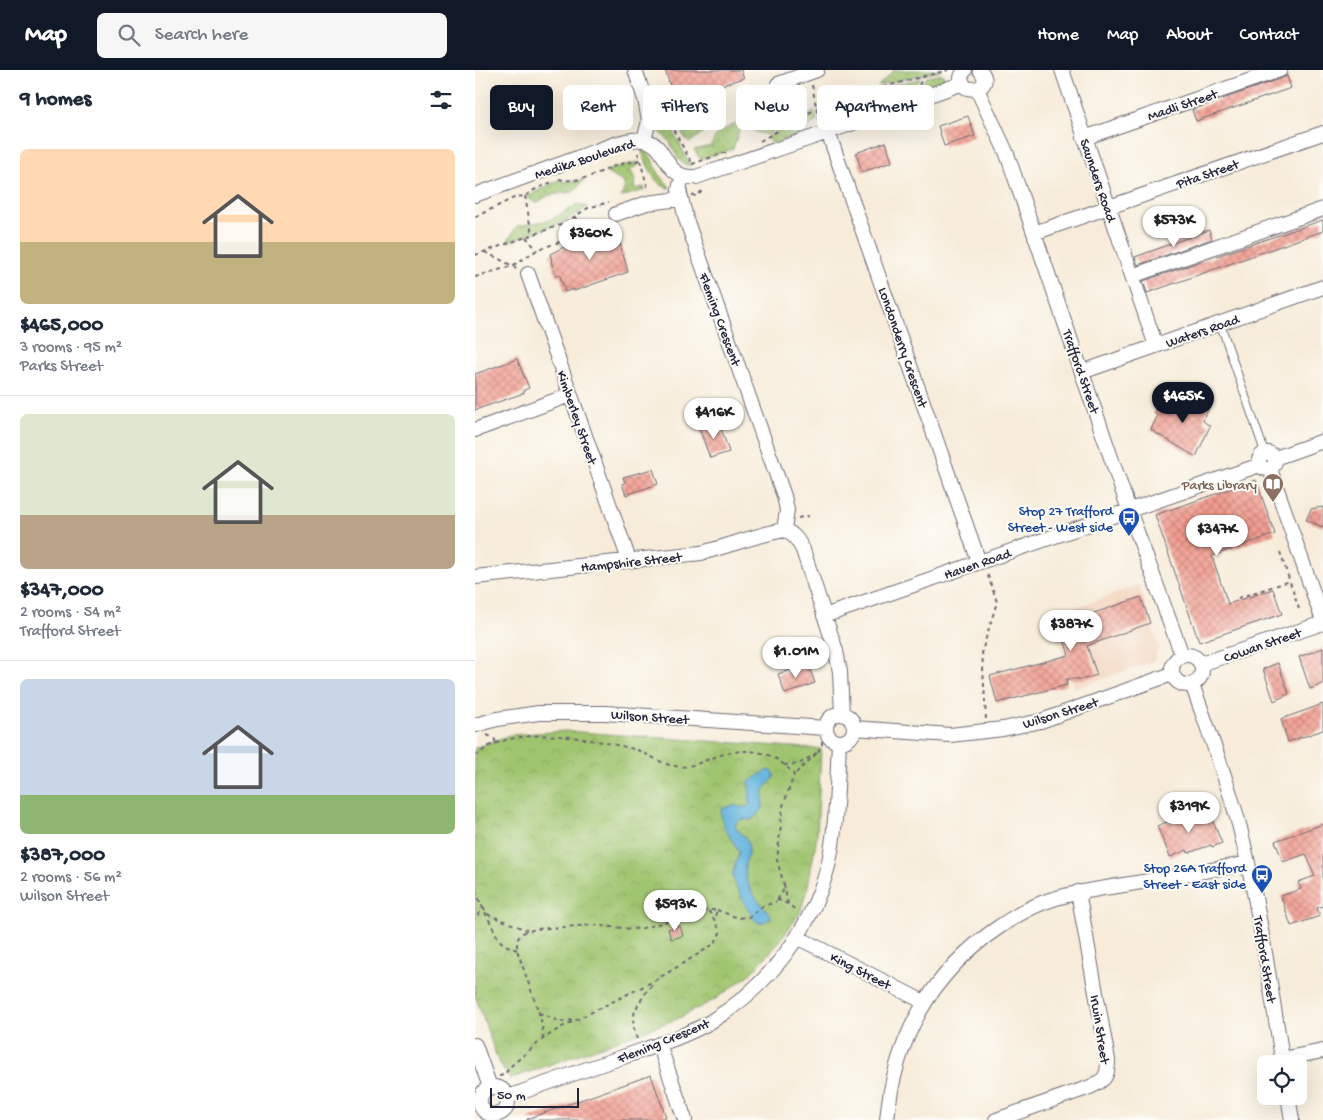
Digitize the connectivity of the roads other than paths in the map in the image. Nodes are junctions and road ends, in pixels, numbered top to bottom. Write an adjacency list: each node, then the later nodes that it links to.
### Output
1 (635, 70): 12 (street)
2 (980, 70): 8 (street)
3 (1062, 70): 11 (street, Saunders Road)
4 (1280, 70): 11 (street, Madli Street)
5 (809, 74): 7 (street)
6 (964, 77): 8 (street); 9 (street)
7 (778, 84)
8 (977, 89): 19 (street, Trafford Street)
9 (828, 132): 13 (street); 33 (street, Londonderry Crescent)
10 (1323, 134): 16 (street, Pita Street)
11 (1084, 138): 16 (street, Saunders Road)
12 (644, 140): 13 (street, Medika Boulevard); 14 (street, Medika Boulevard)
13 (682, 176): 15 (street, Fleming Crescent)
14 (475, 195)
15 (680, 199): 18 (street); 31 (street, Fleming Crescent)
16 (1109, 207): 19 (street, Pita Street); 21 (street, Saunders Road)
17 (1323, 210): 21 (street)
18 (613, 213)
19 (1035, 233): 25 (street, Trafford Street)
20 (523, 275): 26 (street, Kimberley Street)
21 (1133, 276): 24 (street, Saunders Road)
22 (1323, 287): 23 (street, Waters Road)
23 (1220, 324): 24 (street, Waters Road); 29 (lane)
24 (1156, 346): 25 (street, Waters Road)
25 (1082, 372): 30 (street, Trafford Street)
26 (571, 395): 27 (street); 32 (street, Kimberley Street)
27 (475, 430)
28 (1323, 441): 29 (street, Haven Road)
29 (1268, 461): 30 (street, Haven Road); 36 (street)
30 (1129, 510): 33 (street, Haven Road); 37 (street, Trafford Street)
31 (784, 530): 32 (street, Hampshire Street); 35 (street)
32 (629, 560): 34 (street, Hampshire Street)
33 (981, 562): 35 (street, Haven Road)
34 (475, 577)
35 (824, 616): 41 (street)
36 (1323, 622): 38 (street, Cowan Street)
37 (1182, 655): 38 (street); 39 (street)
38 (1201, 664): 40 (street)
39 (1172, 674): 40 (street); 43 (street, Wilson Street)
40 (1192, 684): 46 (street, Trafford Street)
41 (842, 714): 43 (street); 44 (street)
42 (477, 728): 44 (street, Wilson Street)
43 (854, 728): 45 (street)
44 (824, 732): 45 (street)
45 (839, 742): 48 (street, Fleming Crescent)
46 (1248, 864): 47 (street); 53 (street, Trafford Street)
47 (1078, 892): 49 (street); 62 (street, Irwin Street)
48 (797, 937): 49 (street, King Street); 50 (street, Fleming Crescent)
49 (924, 1002): 61 (street)
50 (659, 1044): 56 (street, Fleming Crescent); 60 (street)
51 (475, 1045): 55 (street)
52 (1323, 1051): 54 (street)
53 (1282, 1055)
54 (1307, 1055)
55 (488, 1084): 56 (street); 57 (street)
56 (508, 1097): 59 (street)
57 (478, 1105): 59 (street)
58 (1290, 1105): 63 (street)
59 (500, 1117)
60 (685, 1120)
61 (887, 1120)
62 (996, 1120)
63 (1292, 1120)

